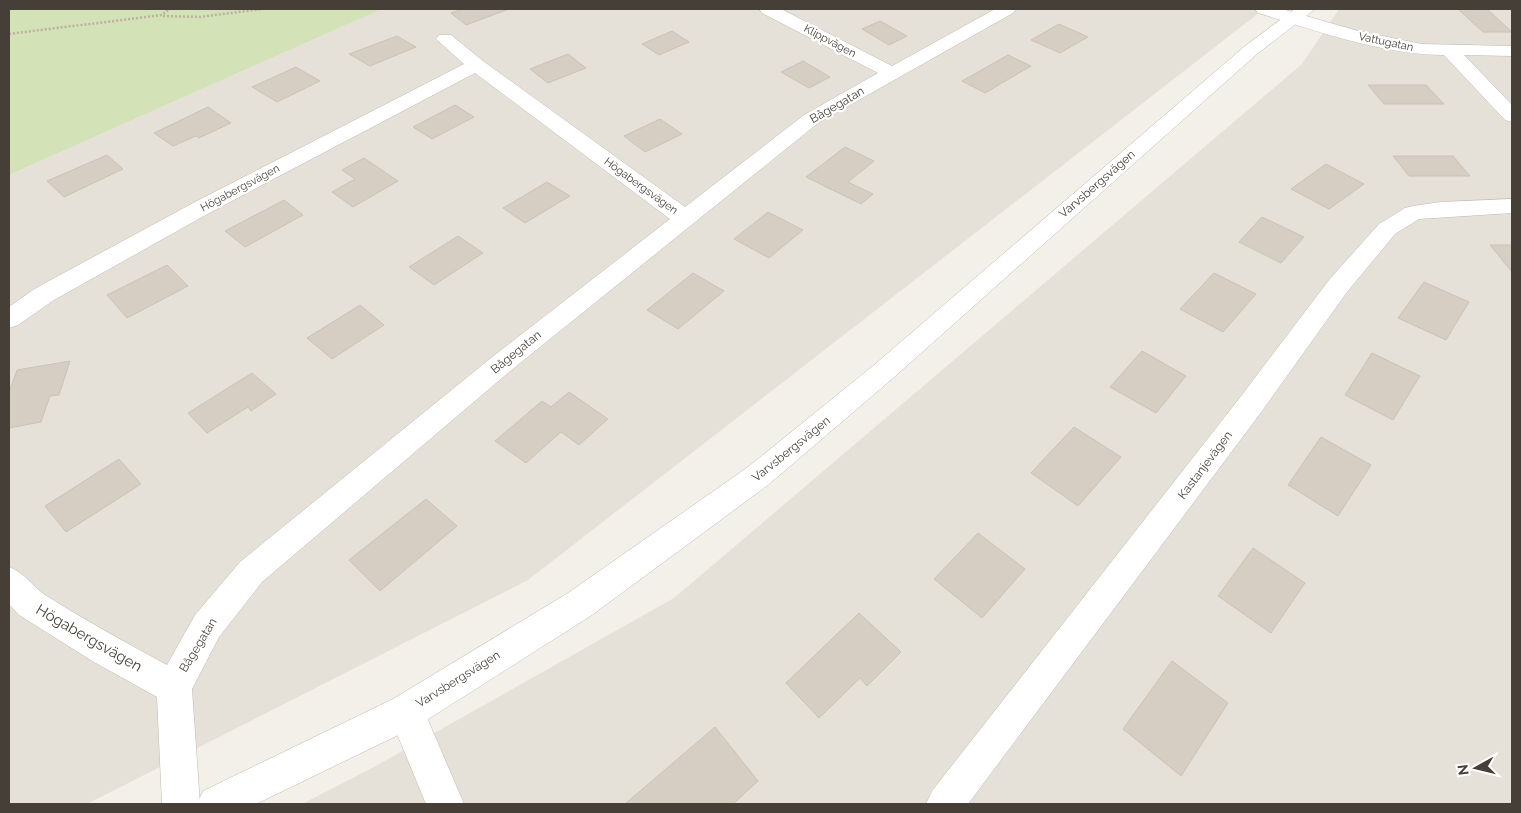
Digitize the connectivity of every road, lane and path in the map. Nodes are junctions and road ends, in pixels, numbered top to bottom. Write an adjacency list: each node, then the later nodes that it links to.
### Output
1 (169, 9): 7 (path)
2 (262, 9): 7 (path)
3 (768, 9): 13 (street, Klippvägen)
4 (1007, 9): 13 (street, Bågegatan)
5 (1264, 9): 6 (street, Vattugatan)
6 (1299, 13): 10 (street, Vattugatan); 20 (street, Varvsbergsvägen)
7 (162, 16): 8 (path)
8 (9, 34)
9 (445, 39): 12 (street, Högabergsvägen)
10 (1449, 50): 11 (street, Vattugatan); 14 (street)
11 (1512, 51)
12 (476, 65): 16 (street, Högabergsvägen); 17 (street, Högabergsvägen)
13 (892, 74): 16 (street, Bågegatan)
14 (1512, 116)
15 (1512, 206): 24 (street, Kastanjevägen)
16 (684, 218): 19 (street, Bågegatan)
17 (9, 318)
18 (9, 582): 19 (street, Högabergsvägen)
19 (174, 687): 21 (street, Bågegatan)
20 (406, 712): 22 (street, Varvsbergsvägen); 23 (street)
21 (181, 804)
22 (216, 804)
23 (445, 804)
24 (945, 804)

